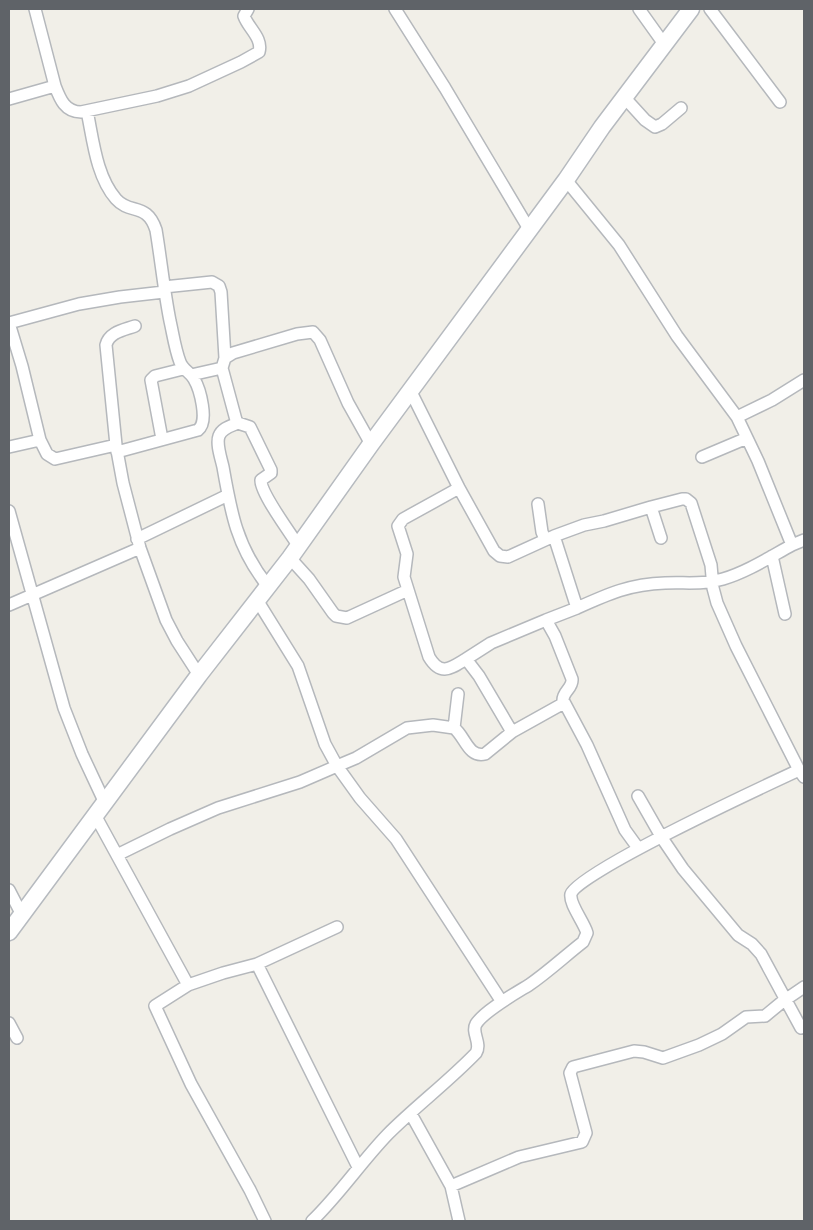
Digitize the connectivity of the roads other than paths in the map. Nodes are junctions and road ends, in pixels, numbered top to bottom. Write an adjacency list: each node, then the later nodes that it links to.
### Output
1 (35, 9): 8 (street)
2 (248, 9): 13 (street)
3 (395, 9): 15 (street)
4 (639, 9): 7 (street)
5 (691, 9): 7 (street)
6 (710, 9): 11 (street)
7 (664, 44): 9 (street)
8 (55, 86): 10 (street); 13 (street)
9 (624, 96): 12 (street); 14 (street)
10 (9, 99)
11 (780, 102)
12 (681, 108)
13 (87, 111): 16 (street)
14 (566, 180): 15 (street); 23 (street)
15 (529, 229): 22 (street)
16 (164, 290): 17 (street); 19 (street); 20 (street)
17 (9, 323): 27 (street)
18 (135, 326): 30 (street)
19 (223, 363): 20 (street); 24 (street); 28 (street)
20 (187, 372): 26 (street); 26 (street)
21 (804, 380): 23 (street)
22 (411, 392): 28 (street); 32 (street)
23 (737, 417): 25 (street)
24 (238, 423): 33 (street); 42 (street)
25 (747, 438): 31 (street); 41 (street)
26 (162, 439): 30 (street)
27 (40, 440): 29 (street); 30 (street)
28 (371, 444): 42 (street)
29 (9, 447)
30 (116, 448): 40 (street)
31 (702, 457)
32 (459, 488): 37 (street); 46 (street)
33 (228, 495): 40 (street); 45 (street)
34 (538, 504): 37 (street)
35 (651, 507): 37 (street); 38 (street); 44 (street)
36 (9, 511): 47 (street)
37 (550, 538): 50 (street)
38 (661, 538)
39 (804, 540): 41 (street)
40 (138, 544): 47 (street); 54 (street)
41 (792, 545): 43 (street)
42 (294, 552): 45 (street); 46 (street)
43 (772, 556): 44 (street); 51 (street)
44 (713, 581): 50 (street); 60 (street)
45 (267, 586): 48 (street)
46 (408, 590): 53 (street)
47 (32, 595): 49 (street); 62 (street)
48 (257, 600): 54 (street); 59 (street)
49 (9, 605)
50 (576, 608): 52 (street)
51 (785, 614)
52 (546, 620): 53 (street); 56 (street)
53 (466, 659): 58 (street)
54 (199, 675): 62 (street)
55 (458, 694): 57 (street)
56 (564, 703): 58 (street); 65 (street)
57 (454, 728): 58 (street); 59 (street)
58 (512, 732)
59 (337, 766): 66 (street); 75 (street)
60 (802, 774): 64 (street)
61 (638, 796): 64 (street)
62 (104, 801): 63 (street)
63 (95, 815): 66 (street); 68 (street)
64 (662, 838): 65 (street); 74 (street)
65 (638, 848): 75 (street)
66 (117, 855): 72 (street)
67 (9, 890): 68 (street)
68 (22, 914): 70 (street)
69 (337, 927): 71 (street)
70 (9, 932)
71 (257, 964): 72 (street); 80 (street)
72 (188, 985): 82 (street)
73 (804, 987): 74 (street)
74 (785, 1000): 77 (street); 81 (street)
75 (502, 1002): 79 (street)
76 (9, 1023): 78 (street)
77 (801, 1028)
78 (16, 1038)
79 (411, 1114): 80 (street); 81 (street)
80 (358, 1167): 83 (street)
81 (451, 1186): 84 (street)
82 (265, 1221)
83 (312, 1221)
84 (459, 1221)

